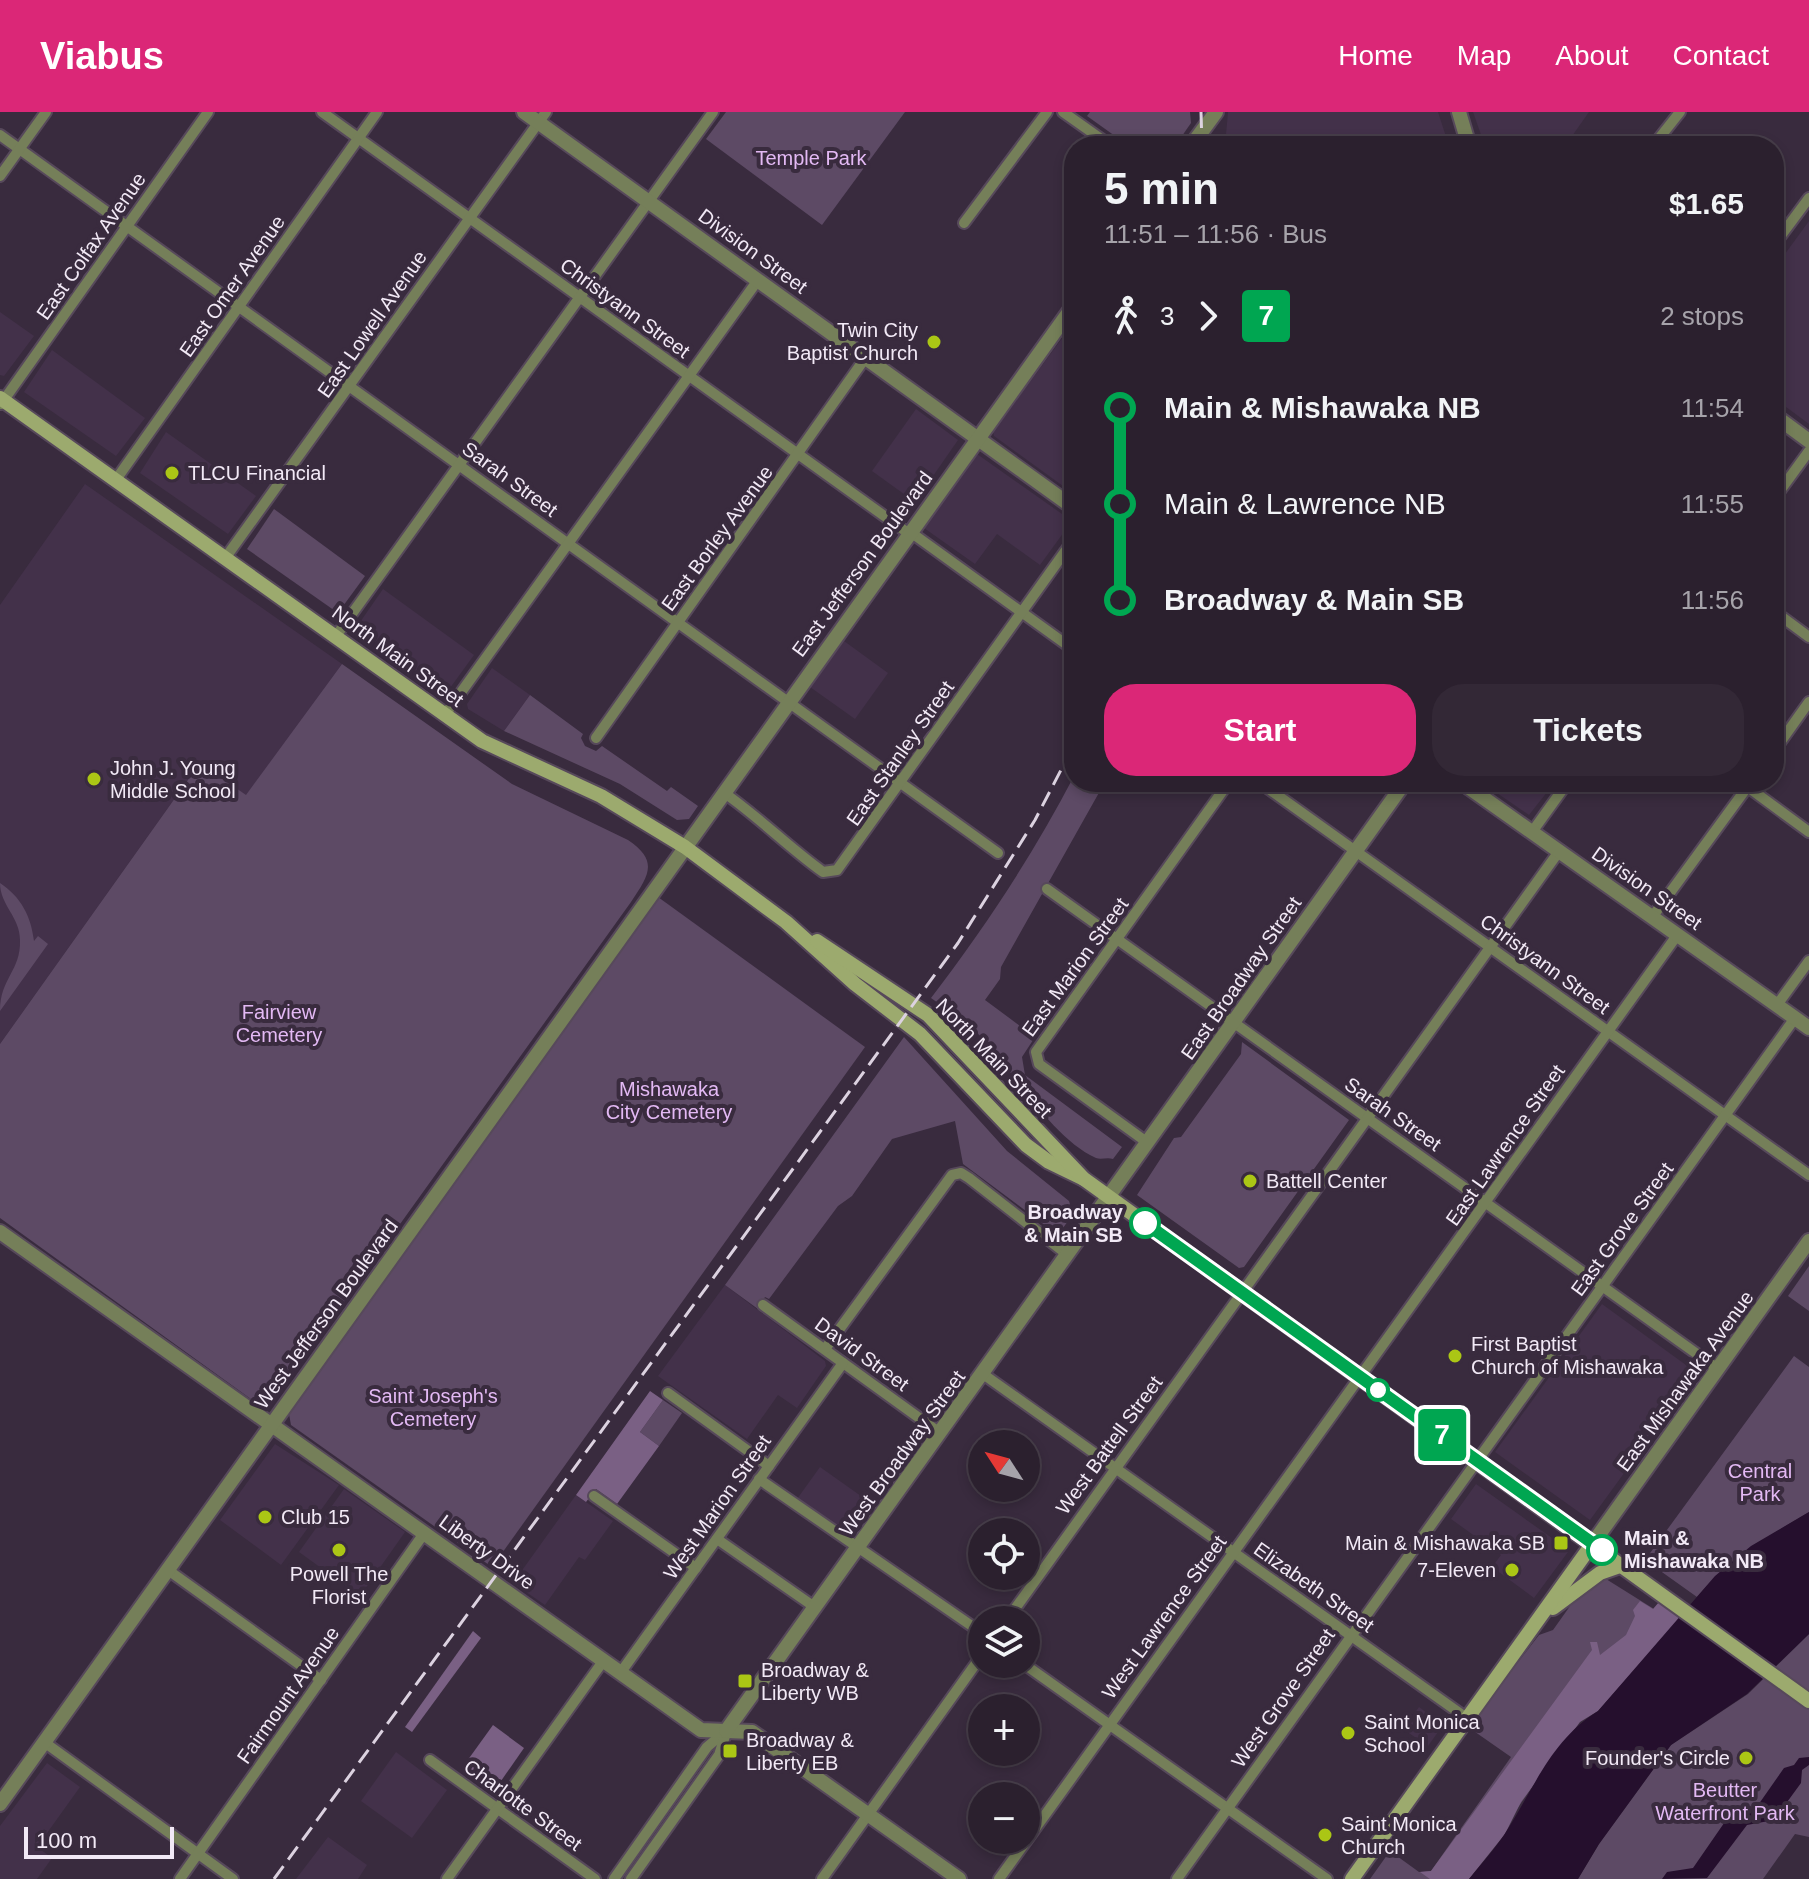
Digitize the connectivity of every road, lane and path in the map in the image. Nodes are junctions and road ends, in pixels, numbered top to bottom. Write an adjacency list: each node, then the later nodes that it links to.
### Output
1 (46, 112): 19 (street)
2 (208, 112): 26 (street, East Colfax Avenue)
3 (322, 112): 18 (street, Christyann Street)
4 (377, 112): 18 (street, East Omer Avenue)
5 (524, 112): 12 (street, Division Street)
6 (713, 112): 22 (street)
7 (1047, 112): 24 (street)
8 (1063, 112): 14 (street)
9 (1216, 112): 15 (street)
10 (1459, 112): 16 (street)
11 (1680, 112): 17 (street)
12 (542, 117): 22 (street, Division Street); 23 (street, East Lowell Avenue)
13 (0, 135): 19 (street, Sarah Street)
14 (1097, 136)
15 (1198, 136)
16 (1466, 136)
17 (1661, 136)
18 (359, 138): 23 (street, Christyann Street); 29 (street, East Omer Avenue)
19 (20, 149): 20 (street); 26 (street, Sarah Street)
20 (0, 176)
21 (1809, 198): 25 (street)
22 (648, 200): 27 (street, Division Street); 28 (street)
23 (469, 218): 28 (street, Christyann Street); 33 (street, East Lowell Avenue)
24 (964, 223)
25 (1784, 223)
26 (127, 225): 29 (street, Sarah Street); 34 (street, East Colfax Avenue)
27 (758, 280): 31 (street, Division Street); 32 (street)
28 (578, 297): 32 (street, Christyann Street); 40 (street)
29 (240, 306): 33 (street, Sarah Street); 41 (street, East Omer Avenue)
30 (1064, 319): 36 (street, East Jefferson Boulevard)
31 (866, 357): 36 (street, Division Street); 39 (street, East Borley Avenue)
32 (688, 376): 39 (street, Christyann Street); 45 (street)
33 (350, 386): 40 (street, Sarah Street); 47 (street, East Lowell Avenue)
34 (1, 401): 41 (main road, North Main Street)
35 (1784, 422): 37 (street)
36 (977, 438): 43 (street, Division Street); 44 (street, East Jefferson Boulevard)
37 (1809, 441)
38 (1809, 451): 42 (street)
39 (798, 455): 44 (street, Christyann Street); 50 (street, East Borley Avenue)
40 (459, 464): 45 (street, Sarah Street); 51 (street)
41 (115, 481): 47 (main road, North Main Street)
42 (1784, 485)
43 (1064, 501)
44 (908, 532): 48 (street, Christyann Street); 54 (street, East Jefferson Boulevard)
45 (569, 543): 50 (street, Sarah Street); 56 (street)
46 (1064, 553): 48 (street, East Stanley Street)
47 (226, 557): 51 (main road, North Main Street)
48 (1022, 612): 53 (street, Christyann Street); 59 (street, East Stanley Street)
49 (1784, 618): 52 (street)
50 (679, 622): 54 (street, Sarah Street); 58 (street, East Borley Avenue)
51 (336, 636): 56 (main road, North Main Street)
52 (1809, 637)
53 (1064, 643)
54 (788, 701): 59 (street, Sarah Street); 60 (street, East Jefferson Boulevard)
55 (1809, 702): 57 (street)
56 (444, 716): 70 (main road, North Main Street)
57 (1784, 737)
58 (596, 738)
59 (900, 783): 60 (street, East Stanley Street); 73 (street, Sarah Street)
60 (723, 792): 70 (street, East Jefferson Boulevard)
61 (1222, 792): 77 (street, East Marion Street)
62 (1273, 792): 72 (street, Christyann Street)
63 (1398, 792): 72 (street, East Broadway Street)
64 (1475, 792): 68 (street, Division Street)
65 (1561, 792): 68 (street)
66 (1740, 792): 75 (street)
67 (1756, 792): 69 (street)
68 (1532, 832): 71 (street, Division Street)
69 (1809, 832)
70 (685, 847): 89 (main road, North Main Street); 103 (street, West Jefferson Boulevard)
71 (1560, 850): 75 (street, Division Street); 78 (street, West Battell Street)
72 (1356, 851): 78 (street, Christyann Street); 82 (street, East Broadway Street)
73 (998, 853)
74 (1047, 889): 77 (street, Sarah Street)
75 (1653, 916): 76 (street, Division Street)
76 (1678, 934): 80 (street, Division Street); 84 (street, East Lawrence Street)
77 (1117, 939): 82 (street, Sarah Street); 87 (street, East Marion Street)
78 (1492, 948): 84 (street, Christyann Street); 86 (street, West Battell Street)
79 (1809, 961): 80 (street)
80 (1777, 1005): 81 (street, Division Street)
81 (1795, 1018): 83 (street, Division Street); 85 (street, East Grove Street)
82 (1234, 1023): 86 (street, Sarah Street); 87 (street, East Broadway Street)
83 (1809, 1028)
84 (1608, 1031): 85 (street, Christyann Street); 90 (street, East Lawrence Street)
85 (1726, 1115): 88 (street, Christyann Street); 94 (street, East Grove Street)
86 (1367, 1119): 90 (street, Sarah Street); 95 (street, West Battell Street)
87 (1148, 1143): 89 (street, East Broadway Street)
88 (1809, 1175)
89 (1110, 1197): 93 (street, West Broadway Street); 95 (main road, North Main Street)
90 (1485, 1203): 94 (street, Sarah Street); 101 (street, East Lawrence Street)
91 (0, 1232): 103 (street, Liberty Drive)
92 (1809, 1241): 99 (street, East Mishawaka Avenue)
93 (1068, 1255): 97 (street); 100 (street, West Broadway Street)
94 (1602, 1286): 99 (street, Sarah Street); 105 (street, East Grove Street)
95 (1242, 1292): 101 (main road, North Main Street); 107 (street, West Battell Street)
96 (763, 1305): 97 (street, David Street)
97 (825, 1349): 98 (street, David Street)
98 (843, 1363): 104 (street, David Street); 106 (street, West Marion Street)
99 (1718, 1369): 112 (street, East Mishawaka Avenue)
100 (983, 1374): 104 (street, West Broadway Street); 107 (street, Elizabeth Street)
101 (1360, 1376): 105 (main road, North Main Street); 114 (street, West Lawrence Street)
102 (668, 1393): 106 (street)
103 (272, 1424): 110 (street, Liberty Drive); 117 (street, West Jefferson Boulevard)
104 (940, 1433): 113 (street, West Broadway Street)
105 (1477, 1460): 112 (main road, North Main Street); 122 (street, West Grove Street)
106 (769, 1466): 108 (street, West Marion Street)
107 (1115, 1468): 114 (street, Elizabeth Street); 118 (street, West Battell Street)
108 (759, 1479): 111 (street, West Marion Street); 113 (street)
109 (594, 1496): 116 (street)
110 (425, 1532): 123 (street, Liberty Drive); 127 (street, Fairmount Avenue)
111 (717, 1539): 116 (street, West Marion Street); 119 (street)
112 (1593, 1543): 115 (main road, North Main Street); 120 (main road)
113 (859, 1547): 119 (street, West Broadway Street); 121 (street)
114 (1233, 1552): 122 (street, Elizabeth Street); 130 (street, West Lawrence Street)
115 (1623, 1565): 120 (main road); 128 (main road, North Main Street)
116 (696, 1568): 124 (street, West Marion Street)
117 (168, 1570): 127 (street); 132 (street, West Jefferson Boulevard)
118 (1017, 1606)
119 (816, 1608): 131 (street, West Broadway Street)
120 (1540, 1618): 129 (main road)
121 (968, 1623)
122 (1351, 1634): 129 (street, Elizabeth Street); 135 (street, West Grove Street)
123 (604, 1660): 124 (street, Liberty Drive); 136 (street)
124 (621, 1672): 131 (street, Liberty Drive)
125 (968, 1675): 137 (street)
126 (1040, 1675): 130 (street)
127 (321, 1680): 138 (street, Fairmount Avenue)
128 (1809, 1701)
129 (1468, 1719): 150 (main road)
130 (1110, 1725): 135 (street); 147 (street, West Lawrence Street)
131 (726, 1731): 137 (street, Liberty Drive); 143 (street, West Broadway Street); 144 (street, West Broadway Street)
132 (44, 1742): 134 (street, West Jefferson Boulevard); 138 (street)
133 (430, 1760): 136 (street, Charlotte Street)
134 (0, 1804)
135 (1227, 1808): 148 (street, West Grove Street); 149 (street)
136 (498, 1809): 141 (street); 142 (street, Charlotte Street)
137 (868, 1814): 145 (street); 146 (street, Liberty Drive)
138 (198, 1854): 139 (street, Fairmount Avenue); 140 (street)
139 (180, 1879)
140 (233, 1879)
141 (447, 1879)
142 (595, 1879)
143 (614, 1879)
144 (631, 1879)
145 (822, 1879)
146 (959, 1879)
147 (999, 1879)
148 (1177, 1879)
149 (1327, 1879)
150 (1352, 1879)

